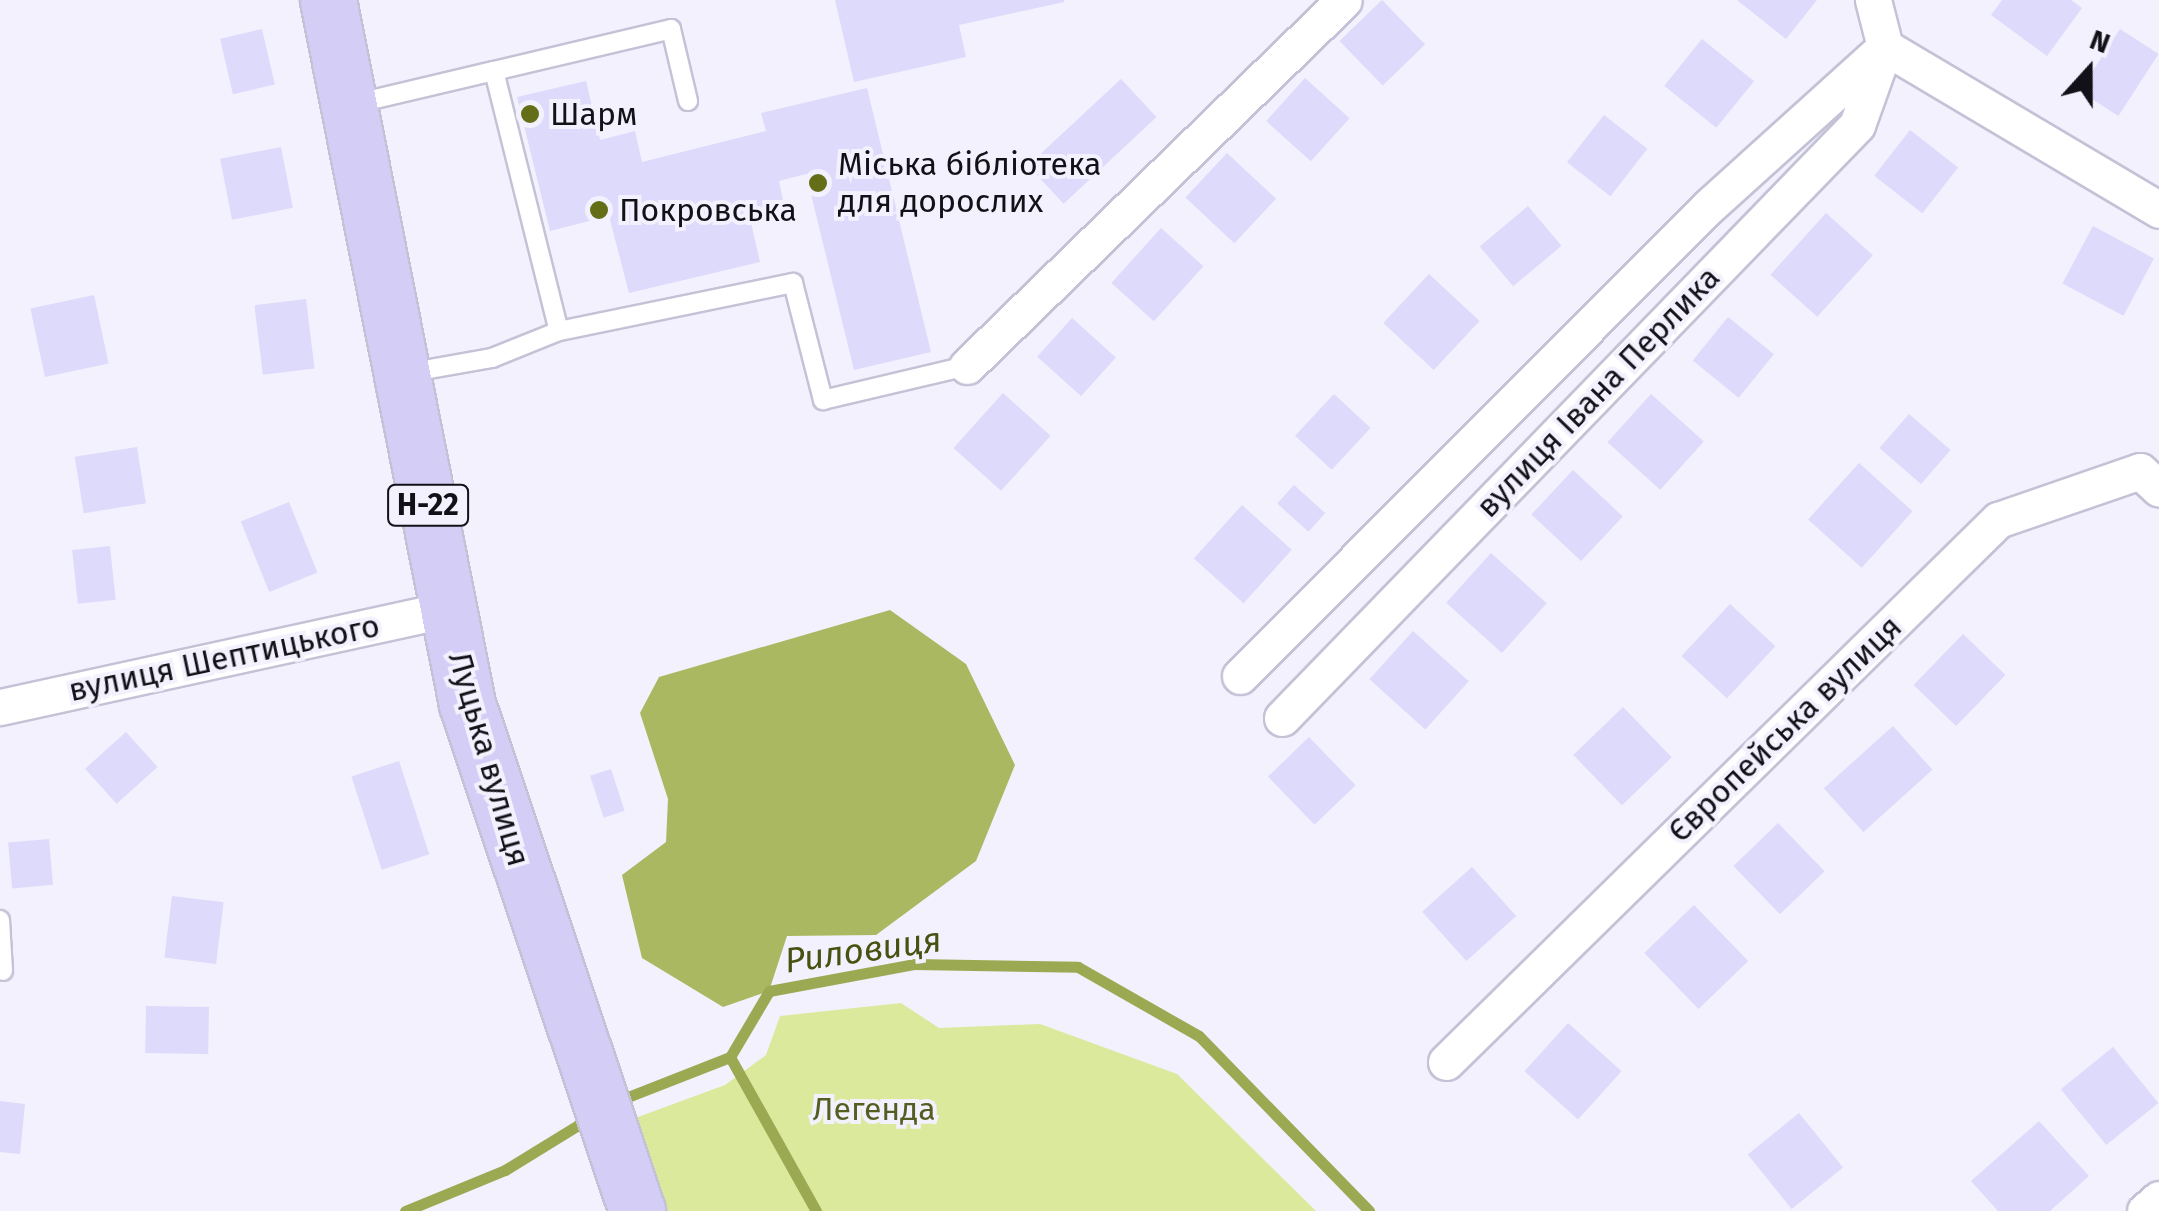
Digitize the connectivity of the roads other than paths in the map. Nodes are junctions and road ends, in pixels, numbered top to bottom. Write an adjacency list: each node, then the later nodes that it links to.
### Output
1 (328, 0): 7 (main road, Луцька вулиця / Н-22)
2 (1344, 0): 10 (street)
3 (1873, 0): 4 (street)
4 (1885, 46): 8 (street); 14 (street, вулиця Івана Перлика); 16 (street, вулиця Івана Перлика)
5 (494, 72): 6 (lane); 7 (lane); 9 (lane)
6 (688, 102)
7 (353, 104): 11 (main road, Луцька вулиця / Н-22)
8 (2159, 210)
9 (559, 330): 10 (lane); 11 (lane)
10 (968, 366)
11 (402, 374): 13 (main road, Луцька вулиця / Н-22)
12 (2159, 489): 19 (street, Європейська вулиця)
13 (448, 609): 15 (street, вулиця Шептицького); 20 (main road, Луцька вулиця / Н-22)
14 (1240, 676)
15 (1, 702)
16 (1282, 718)
17 (0, 920): 18 (lane)
18 (3, 971)
19 (1446, 1062)
20 (628, 1188)
21 (2159, 1199): 22 (street)
22 (2145, 1211)

